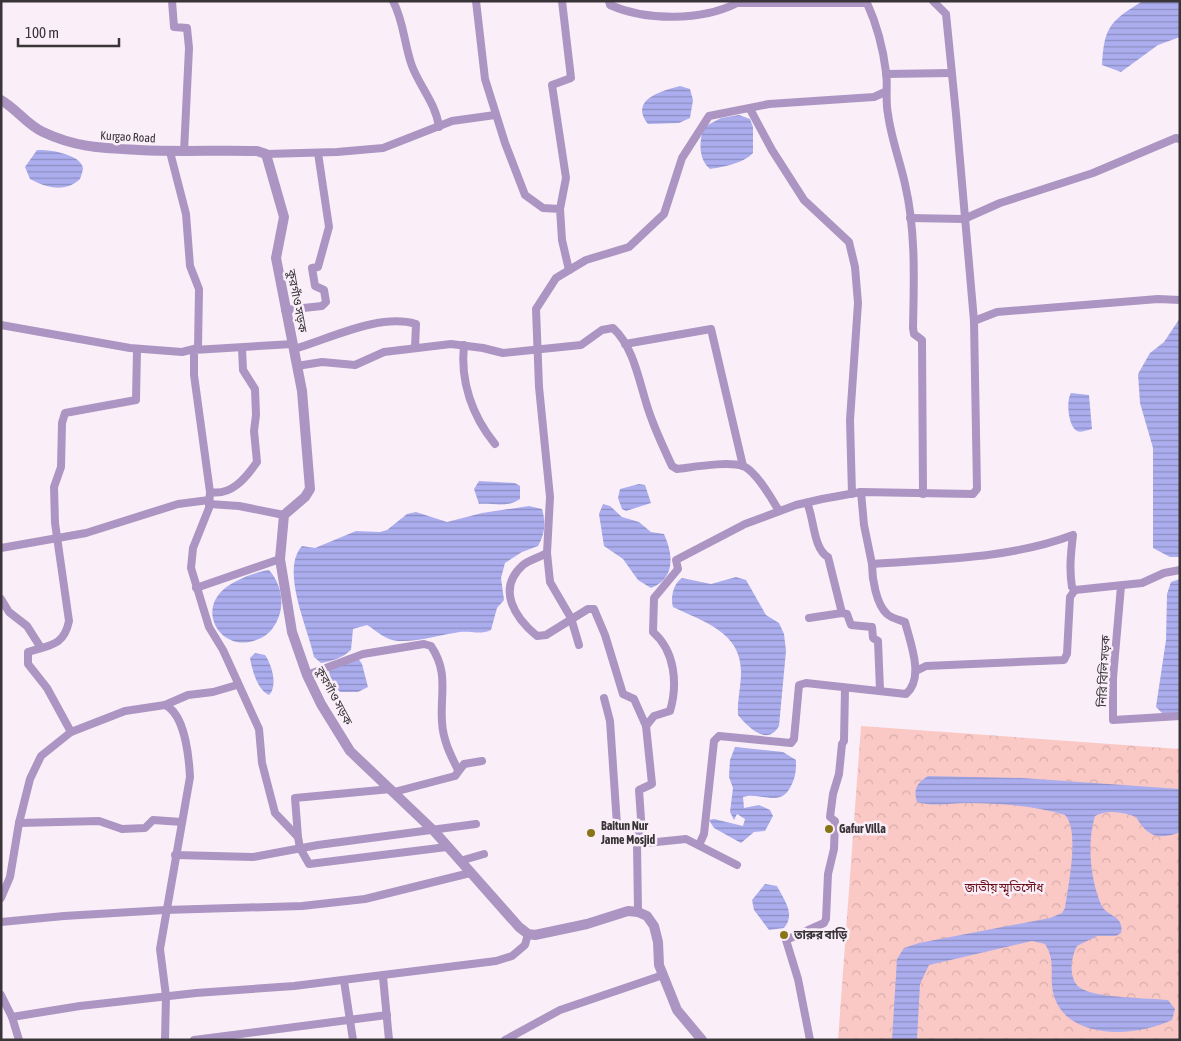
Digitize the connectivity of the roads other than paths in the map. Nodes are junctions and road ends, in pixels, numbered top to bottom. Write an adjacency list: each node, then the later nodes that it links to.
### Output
1 (172, 1): 16 (street)
2 (393, 1): 13 (street)
3 (476, 1): 12 (street)
4 (562, 1): 19 (street)
5 (609, 1): 8 (street)
6 (933, 1): 7 (street)
7 (951, 73): 8 (street); 21 (street)
8 (886, 74): 9 (street)
9 (885, 92): 11 (street); 20 (street)
10 (1, 100): 15 (street, Kurgao Road)
11 (750, 109): 22 (street); 39 (street)
12 (495, 115): 13 (street); 19 (street)
13 (439, 127): 17 (street)
14 (1180, 139): 21 (street)
15 (170, 152): 16 (street, Kurgao Road); 34 (street)
16 (184, 152): 18 (street, Kurgao Road)
17 (318, 153): 18 (street); 24 (street)
18 (266, 154): 24 (street, কুরগাঁও সড়ক)
19 (560, 209): 22 (street)
20 (910, 218): 21 (street); 40 (street)
21 (964, 219): 25 (street)
22 (569, 270): 32 (street)
23 (1180, 300): 25 (street)
24 (285, 310): 29 (street, কুরগাঁও সড়ক)
25 (974, 321): 40 (street)
26 (1, 325): 33 (street)
27 (625, 344): 32 (street); 37 (street); 37 (street)
28 (464, 345): 31 (street); 32 (street); 36 (street)
29 (293, 346): 30 (street); 31 (street); 35 (street, কুরগাঁও সড়ক)
30 (242, 348): 34 (street); 41 (street)
31 (415, 348): 35 (street)
32 (538, 348): 47 (street)
33 (137, 349): 34 (street); 45 (street)
34 (194, 350): 41 (street)
35 (297, 366): 44 (street, কুরগাঁও সড়ক)
36 (495, 444)
37 (743, 466): 43 (street)
38 (861, 492): 39 (street); 40 (street); 49 (street)
39 (852, 494): 42 (street)
40 (923, 494)
41 (209, 499): 44 (street); 45 (street); 52 (street)
42 (806, 503): 43 (street); 55 (street)
43 (779, 511): 68 (street)
44 (284, 515): 48 (street, কুরগাঁও সড়ক)
45 (57, 539): 46 (street); 59 (street)
46 (1, 548)
47 (547, 553): 56 (street); 56 (street)
48 (280, 559): 52 (street); 61 (street, কুরগাঁও সড়ক)
49 (872, 564): 53 (street); 60 (street)
50 (1180, 570): 51 (street)
51 (1120, 586): 53 (street); 67 (street, নিরি বিলি সড়ক)
52 (196, 588): 62 (street)
53 (1076, 590): 60 (street)
54 (1, 599): 59 (street)
55 (842, 613): 57 (street); 64 (street)
56 (571, 618): 58 (street); 68 (street)
57 (809, 618)
58 (579, 645)
59 (41, 648): 69 (street)
60 (916, 670): 64 (street)
61 (307, 675): 71 (street); 72 (street, কুরগাঁও সড়ক)
62 (237, 684): 66 (street); 78 (street)
63 (845, 688): 64 (street); 80 (street); 108 (street)
64 (880, 690)
65 (604, 698): 76 (street)
66 (165, 705): 69 (street); 73 (street)
67 (1180, 716)
68 (646, 726): 76 (street)
69 (71, 732): 74 (street)
70 (482, 761): 71 (street)
71 (458, 770): 72 (street)
72 (393, 790): 77 (street, কুরগাঁও সড়ক); 78 (street)
73 (182, 822): 74 (street); 84 (street)
74 (19, 823): 88 (street)
75 (476, 824): 77 (street)
76 (640, 828): 79 (street)
77 (434, 831): 81 (street, কুরগাঁও সড়ক); 82 (street)
78 (298, 837): 82 (street)
79 (636, 844): 80 (street); 90 (street)
80 (699, 845): 86 (street)
81 (447, 847): 82 (street); 85 (street, কুরগাঁও সড়ক)
82 (300, 848): 84 (street)
83 (484, 854): 85 (street)
84 (176, 856): 89 (street)
85 (460, 861): 87 (street, কুরগাঁও সড়ক)
86 (737, 864)
87 (470, 874): 89 (street); 92 (street, কুরগাঁও সড়ক)
88 (1, 898)
89 (165, 910): 91 (street); 97 (street)
90 (638, 912): 92 (street); 93 (street)
91 (1, 922)
92 (528, 934): 94 (street)
93 (663, 975): 101 (street); 107 (street)
94 (383, 976): 95 (street); 98 (street)
95 (344, 981): 97 (street); 100 (street)
96 (1, 995): 99 (street)
97 (166, 996): 99 (street); 103 (street)
98 (387, 1015): 100 (street); 106 (street)
99 (12, 1017): 102 (street)
100 (350, 1018): 104 (street); 105 (street)
101 (700, 1039)
102 (19, 1040)
103 (165, 1040)
104 (194, 1040)
105 (353, 1040)
106 (389, 1040)
107 (505, 1040)
108 (810, 1040)

